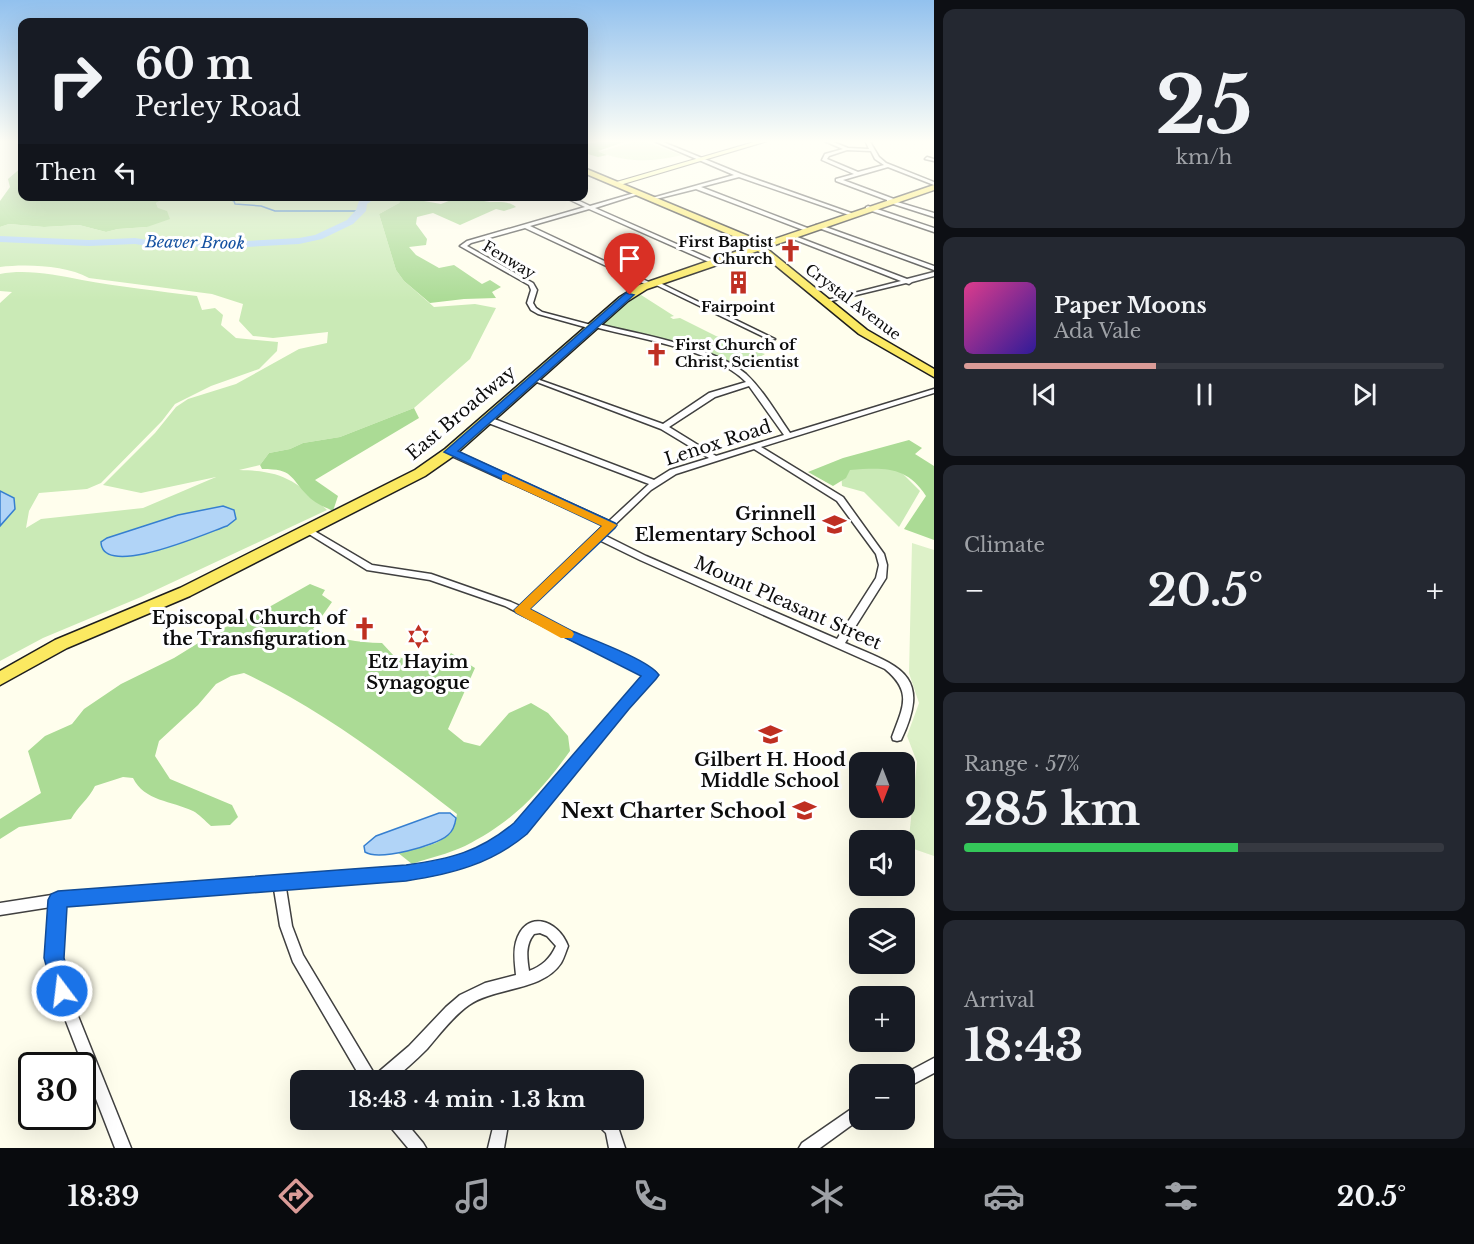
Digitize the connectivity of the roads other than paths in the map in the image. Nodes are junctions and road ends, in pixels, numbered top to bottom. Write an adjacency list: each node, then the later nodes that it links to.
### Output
1 (638, 194): 12 (street)
2 (641, 194): 8 (main road, Crystal Avenue)
3 (673, 194): 8 (street)
4 (713, 194): 17 (street)
5 (793, 194): 13 (street)
6 (874, 194): 9 (street)
7 (909, 194): 9 (main road, East Broadway)
8 (654, 199): 20 (main road, Crystal Avenue)
9 (891, 200): 11 (main road, East Broadway); 14 (street)
10 (574, 201): 12 (street)
11 (871, 207): 13 (main road, East Broadway); 18 (street)
12 (589, 208): 15 (street); 21 (street)
13 (852, 214): 16 (main road, East Broadway)
14 (934, 215)
15 (526, 226): 27 (street); 29 (street, Fenway)
16 (818, 226): 17 (main road, East Broadway); 22 (street)
17 (808, 230): 19 (main road, East Broadway)
18 (934, 230)
19 (790, 236): 20 (main road, East Broadway); 26 (street)
20 (759, 246): 21 (main road, East Broadway); 28 (main road, Crystal Avenue)
21 (713, 262): 27 (main road, East Broadway)
22 (934, 268)
23 (934, 274): 24 (street)
24 (927, 277): 25 (street); 26 (street)
25 (934, 280)
26 (909, 282): 28 (street)
27 (651, 283): 29 (main road, East Broadway); 30 (street)
28 (825, 302): 31 (main road, Crystal Avenue)
29 (593, 326): 32 (main road, East Broadway); 33 (street)
30 (772, 339)
31 (934, 374)
32 (532, 379): 35 (main road, East Broadway); 36 (street)
33 (750, 383): 36 (street); 37 (street)
34 (934, 391): 37 (street, Lenox Road)
35 (486, 419): 39 (main road, East Broadway); 41 (street)
36 (664, 427): 40 (street)
37 (788, 436): 38 (street, Lenox Road)
38 (754, 446): 40 (street, Lenox Road); 46 (street)
39 (450, 452): 42 (street); 43 (main road, East Broadway)
40 (714, 458): 41 (street, Lenox Road)
41 (654, 483): 42 (street, Lenox Road)
42 (611, 525): 44 (street, Lenox Road)
43 (308, 531): 45 (street); 47 (main road, East Broadway)
44 (600, 537): 45 (street, Lenox Road); 46 (street, Mount Pleasant Street)
45 (521, 610): 49 (street)
46 (839, 644): 48 (street, Mount Pleasant Street)
47 (0, 678)
48 (897, 737)
49 (279, 883): 50 (street); 54 (street)
50 (58, 900): 51 (street); 61 (street)
51 (0, 909)
52 (523, 979): 55 (street)
53 (934, 1065): 56 (street)
54 (363, 1070)
55 (393, 1070)
56 (915, 1076)
57 (849, 1118): 65 (street)
58 (402, 1130): 62 (street)
59 (500, 1130): 63 (street)
60 (612, 1130): 64 (street)
61 (123, 1148)
62 (418, 1148)
63 (496, 1148)
64 (617, 1148)
65 (807, 1148)

